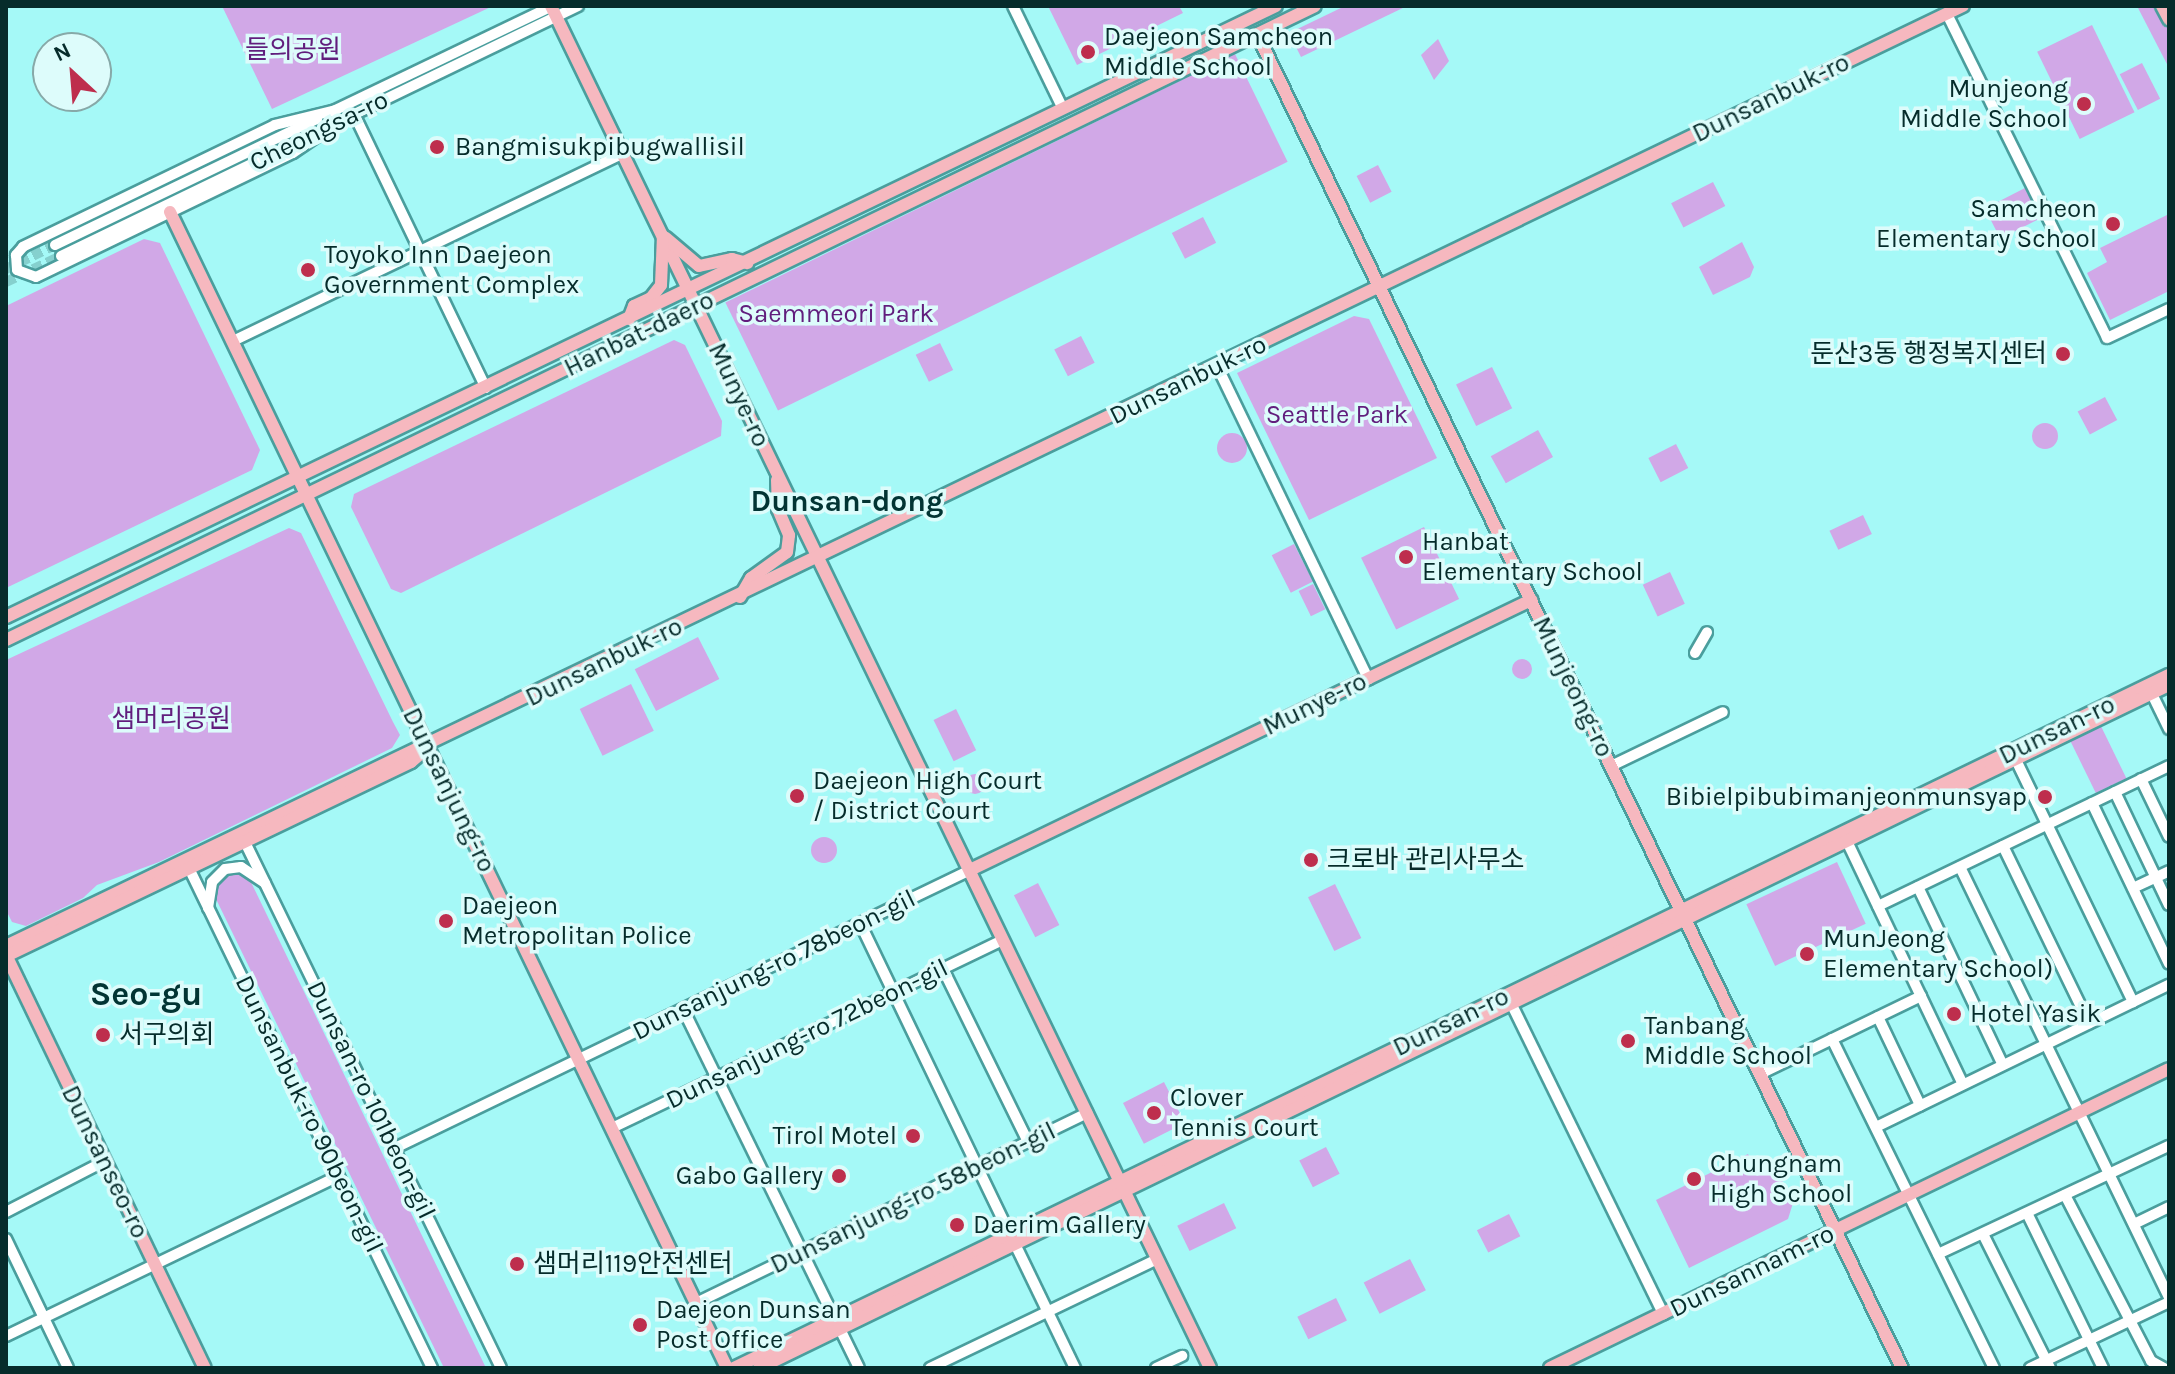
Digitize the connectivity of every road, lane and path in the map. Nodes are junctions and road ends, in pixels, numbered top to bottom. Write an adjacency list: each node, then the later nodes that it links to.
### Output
1 (578, 6): 8 (street, Cheongsa-ro)
2 (1013, 6): 13 (street)
3 (1244, 6): 10 (main road, Munjeong-ro)
4 (1276, 6): 10 (main road, Hanbat-daero)
5 (1315, 6): 12 (main road, Hanbat-daero)
6 (1963, 6): 9 (main road, Dunsanbuk-ro)
7 (2162, 6): 11 (main road)
8 (553, 9): 14 (street, Cheongsa-ro); 15 (street, Cheongsa-ro); 16 (main road, Munye-ro)
9 (1947, 14): 22 (main road, Dunsanbuk-ro); 25 (street)
10 (1250, 19): 12 (street, Munjeong-ro); 13 (main road, Hanbat-daero)
11 (2169, 19)
12 (1257, 34): 22 (main road, Munjeong-ro); 24 (main road, Hanbat-daero)
13 (1063, 109): 21 (main road, Hanbat-daero)
14 (354, 114): 15 (street, Cheongsa-ro); 20 (street)
15 (338, 115): 17 (street); 17 (street); 19 (street, Cheongsa-ro)
16 (623, 153): 18 (main road, Munye-ro); 20 (street)
17 (170, 212): 27 (main road, Dunsanjung-ro)
18 (663, 236): 21 (main road); 23 (main road, Munye-ro); 26 (main road)
19 (58, 250)
20 (420, 251): 27 (street); 29 (street)
21 (747, 263): 23 (main road, Hanbat-daero)
22 (1379, 288): 28 (main road, Dunsanbuk-ro); 35 (main road, Munjeong-ro)
23 (689, 290): 24 (main road, Munye-ro); 26 (main road, Hanbat-daero)
24 (697, 306): 30 (main road, Munye-ro); 32 (main road, Hanbat-daero)
25 (2169, 309)
26 (629, 319): 29 (main road, Hanbat-daero)
27 (233, 341): 31 (main road, Dunsanjung-ro)
28 (1217, 366): 33 (main road, Dunsanbuk-ro); 41 (street)
29 (486, 388): 31 (main road, Hanbat-daero)
30 (777, 473): 33 (main road, Munye-ro); 34 (main road)
31 (298, 477): 32 (main road, Dunsanjung-ro); 36 (main road, Hanbat-daero)
32 (307, 495): 38 (main road, Hanbat-daero); 46 (main road, Dunsanjung-ro)
33 (819, 559): 34 (main road, Dunsanbuk-ro); 60 (main road, Munye-ro)
34 (740, 597): 46 (main road, Dunsanbuk-ro)
35 (1531, 600): 41 (main road, Munye-ro); 48 (main road, Munjeong-ro)
36 (6, 617)
37 (1707, 632): 39 (street)
38 (6, 640)
39 (1695, 653)
40 (2169, 675): 54 (main road, Dunsan-ro)
41 (1368, 679): 60 (main road, Munye-ro)
42 (2169, 685): 43 (main road, Dunsan-ro)
43 (2152, 694): 45 (street); 47 (main road, Dunsan-ro)
44 (1723, 712): 48 (street)
45 (2169, 729)
46 (429, 747): 56 (main road, Dunsanbuk-ro); 86 (main road, Dunsanjung-ro)
47 (2016, 760): 53 (street); 54 (main road, Dunsan-ro)
48 (1611, 766): 69 (main road, Munjeong-ro)
49 (2169, 766): 50 (street)
50 (2141, 779): 51 (street); 55 (street)
51 (2115, 792): 52 (street); 62 (street)
52 (2092, 803): 53 (street); 65 (street)
53 (2047, 825): 57 (street); 80 (street)
54 (1845, 837): 67 (street); 69 (main road, Dunsan-ro)
55 (2169, 837)
56 (243, 838): 58 (main road, Dunsanbuk-ro); 63 (street, Dunsan-ro 101beon-gil)
57 (2003, 846): 59 (street); 83 (street)
58 (187, 864): 68 (street, Dunsanbuk-ro 90beon-gil); 72 (main road, Dunsanbuk-ro); 73 (main road, Dunsanbuk-ro)
59 (1960, 867): 64 (street); 85 (street)
60 (970, 870): 70 (street, Dunsanjung-ro 78beon-gil); 71 (main road, Munye-ro)
61 (2169, 871): 62 (street)
62 (2156, 878): 65 (street); 66 (street)
63 (265, 883): 68 (street); 99 (street, Dunsan-ro 101beon-gil)
64 (1918, 887): 67 (street); 87 (street)
65 (2133, 888): 74 (street)
66 (2169, 905)
67 (1878, 906): 78 (street)
68 (208, 908): 103 (street, Dunsanbuk-ro 90beon-gil)
69 (1683, 915): 79 (main road, Dunsan-ro); 89 (main road, Munjeong-ro)
70 (860, 923): 77 (street); 81 (street, Dunsanjung-ro 78beon-gil)
71 (1003, 940): 75 (street, Dunsanjung-ro 72beon-gil); 94 (main road, Munye-ro)
72 (6, 946)
73 (6, 956): 100 (main road, Dunsanseo-ro)
74 (2169, 964)
75 (943, 969): 77 (street, Dunsanjung-ro 72beon-gil); 97 (street)
76 (2169, 985): 80 (street)
77 (893, 992): 90 (street, Dunsanjung-ro 72beon-gil); 101 (street)
78 (1921, 996): 82 (street); 91 (street)
79 (1509, 999): 104 (main road, Dunsan-ro); 122 (street)
80 (2133, 1002): 83 (street)
81 (683, 1009): 86 (street, Dunsanjung-ro 78beon-gil); 90 (street)
82 (1878, 1017): 84 (street); 92 (street)
83 (2089, 1023): 85 (street)
84 (1832, 1039): 89 (street); 95 (street)
85 (2046, 1044): 87 (street); 93 (street)
86 (578, 1059): 96 (main road, Dunsanjung-ro); 99 (street, Dunsanjung-ro 78beon-gil)
87 (2003, 1065): 91 (street)
88 (2169, 1069): 93 (main road, Dunsannam-ro)
89 (1760, 1074): 111 (main road, Munjeong-ro)
90 (717, 1077): 96 (street, Dunsanjung-ro 72beon-gil); 115 (street)
91 (1963, 1084): 92 (street)
92 (1920, 1105): 95 (street)
93 (2079, 1112): 102 (street); 105 (main road, Dunsannam-ro)
94 (1087, 1113): 97 (street, Dunsanjung-ro 58beon-gil); 104 (main road, Munye-ro)
95 (1876, 1127): 105 (street)
96 (612, 1128): 120 (main road, Dunsanjung-ro)
97 (1028, 1142): 101 (street, Dunsanjung-ro 58beon-gil)
98 (2169, 1146): 102 (street)
99 (395, 1148): 133 (street, Dunsan-ro 101beon-gil)
100 (105, 1161): 108 (street); 118 (main road, Dunsanseo-ro)
101 (978, 1166): 114 (street); 115 (street, Dunsanjung-ro 58beon-gil)
102 (2110, 1174): 106 (street); 110 (street)
103 (339, 1176): 118 (street); 132 (street, Dunsanbuk-ro 90beon-gil)
104 (1122, 1186): 114 (main road, Dunsan-ro); 117 (main road, Munye-ro)
105 (1909, 1194): 111 (main road, Dunsannam-ro); 116 (street)
106 (2065, 1195): 109 (street); 124 (street)
107 (2169, 1207): 110 (street)
108 (6, 1212)
109 (2027, 1213): 112 (street); 127 (street)
110 (2134, 1224): 119 (street)
111 (1835, 1230): 122 (main road, Dunsannam-ro); 143 (main road, Munjeong-ro)
112 (1983, 1234): 116 (street); 129 (street)
113 (6, 1239): 123 (street)
114 (1013, 1239): 121 (street); 125 (main road, Dunsan-ro)
115 (802, 1251): 120 (street, Dunsanjung-ro 58beon-gil); 125 (street)
116 (1938, 1254): 144 (street)
117 (1157, 1259): 121 (street); 141 (main road, Munye-ro)
118 (155, 1264): 123 (street); 131 (main road, Dunsanseo-ro)
119 (2169, 1300): 124 (street)
120 (696, 1303): 134 (main road, Dunsanjung-ro)
121 (1048, 1311): 138 (street); 139 (street)
122 (1663, 1314): 142 (main road, Dunsannam-ro)
123 (44, 1318): 126 (street); 130 (street)
124 (2130, 1320): 127 (street); 147 (street)
125 (838, 1324): 135 (main road, Dunsan-ro); 136 (main road, Dunsan-ro); 137 (street)
126 (6, 1336)
127 (2089, 1340): 129 (street); 146 (street)
128 (1182, 1356): 140 (street)
129 (2048, 1364): 145 (street)
130 (68, 1368)
131 (205, 1368)
132 (432, 1368)
133 (501, 1368)
134 (727, 1368)
135 (734, 1368)
136 (759, 1368)
137 (859, 1368)
138 (930, 1368)
139 (1075, 1368)
140 (1156, 1368)
141 (1210, 1368)
142 (1550, 1368)
143 (1902, 1368)
144 (1994, 1368)
145 (2030, 1368)
146 (2103, 1368)
147 (2164, 1368)

